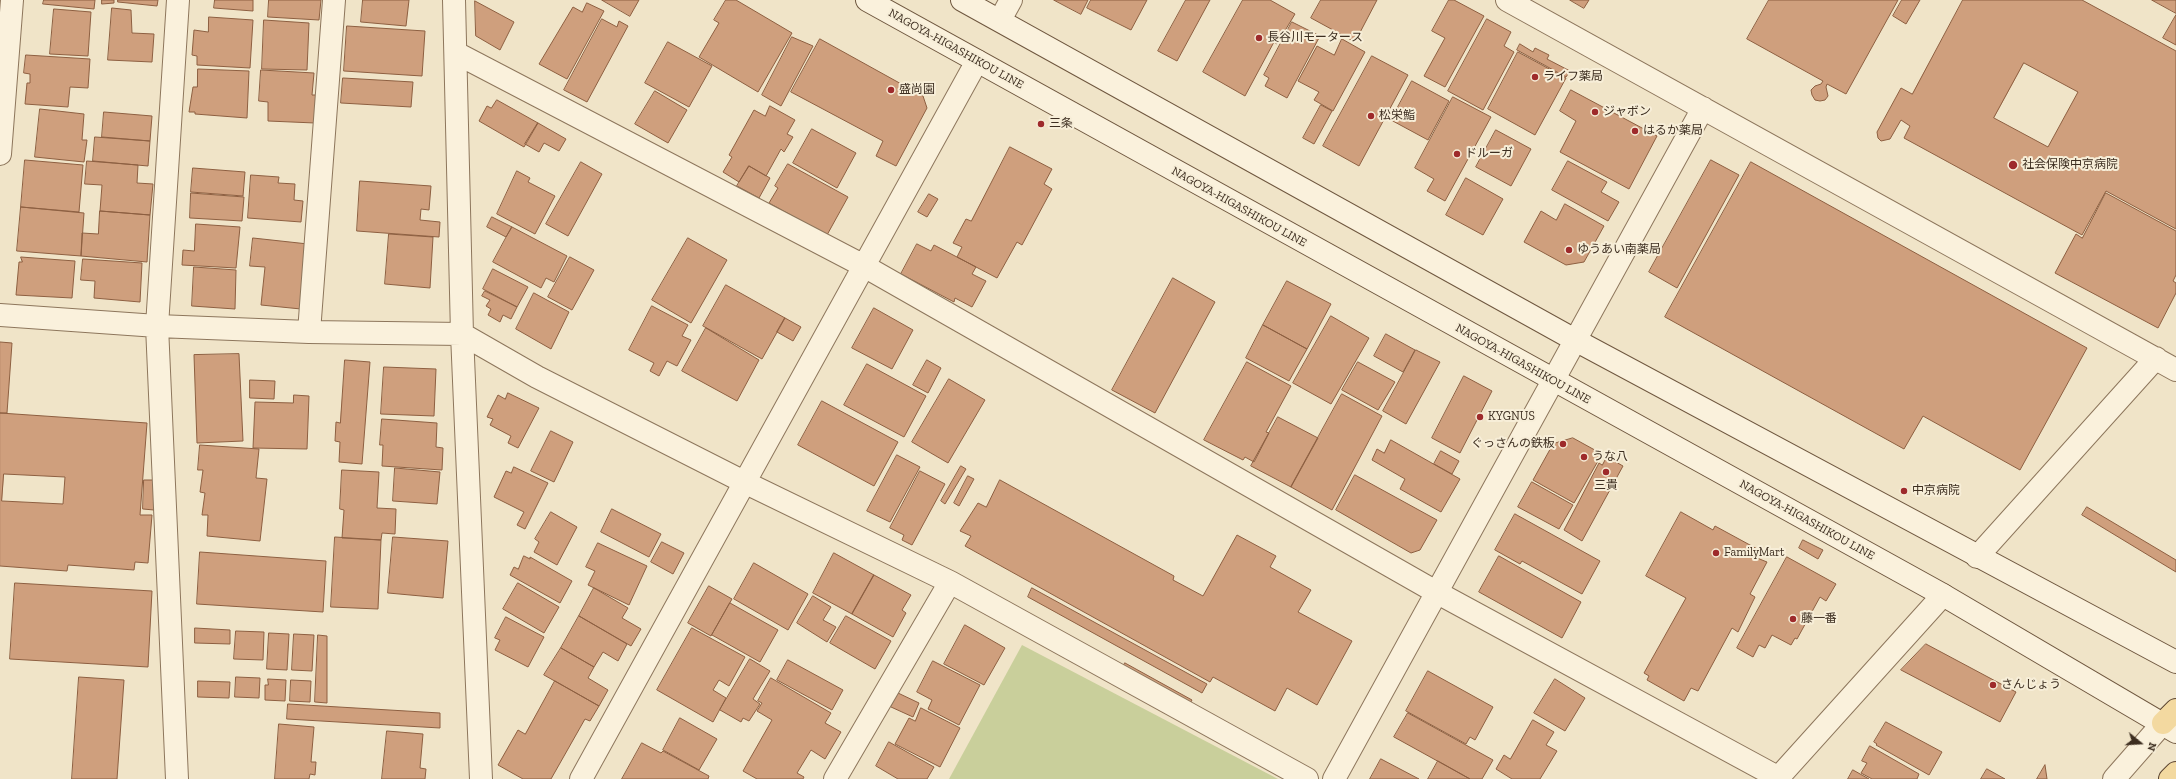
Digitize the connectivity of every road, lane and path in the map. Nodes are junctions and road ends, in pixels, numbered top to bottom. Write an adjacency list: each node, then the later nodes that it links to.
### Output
1 (12, 0): 13 (street)
2 (178, 0): 16 (street)
3 (334, 0): 17 (street)
4 (454, 0): 10 (street)
5 (867, 0): 11 (street, NAGOYA-HIGASHIKOU LINE)
6 (962, 0): 9 (street)
7 (1011, 0): 9 (street)
8 (1507, 0): 12 (street)
9 (1000, 20): 19 (street)
10 (456, 53): 14 (street); 18 (street)
11 (977, 61): 14 (street); 22 (street, NAGOYA-HIGASHIKOU LINE)
12 (1703, 108): 19 (street); 20 (street)
13 (0, 154)
14 (864, 266): 23 (street); 26 (street)
15 (0, 315): 16 (street)
16 (157, 326): 17 (street); 32 (street)
17 (309, 332): 18 (street)
18 (462, 334): 23 (street); 33 (street)
19 (1575, 340): 22 (street); 24 (street)
20 (2156, 358): 21 (street); 24 (street)
21 (2176, 370)
22 (1552, 380): 26 (street); 27 (street, NAGOYA-HIGASHIKOU LINE)
23 (744, 482): 25 (street); 34 (street)
24 (1977, 557): 28 (street)
25 (950, 582): 35 (street); 36 (street)
26 (1436, 592): 31 (street); 37 (street)
27 (1943, 595): 29 (street, NAGOYA-HIGASHIKOU LINE); 31 (street)
28 (2176, 662)
29 (2172, 722): 38 (street)
30 (2176, 773): 39 (main road)
31 (1779, 778)
32 (177, 779)
33 (481, 779)
34 (581, 779)
35 (835, 779)
36 (1307, 779)
37 (1334, 779)
38 (2114, 779)
39 (2170, 779)

